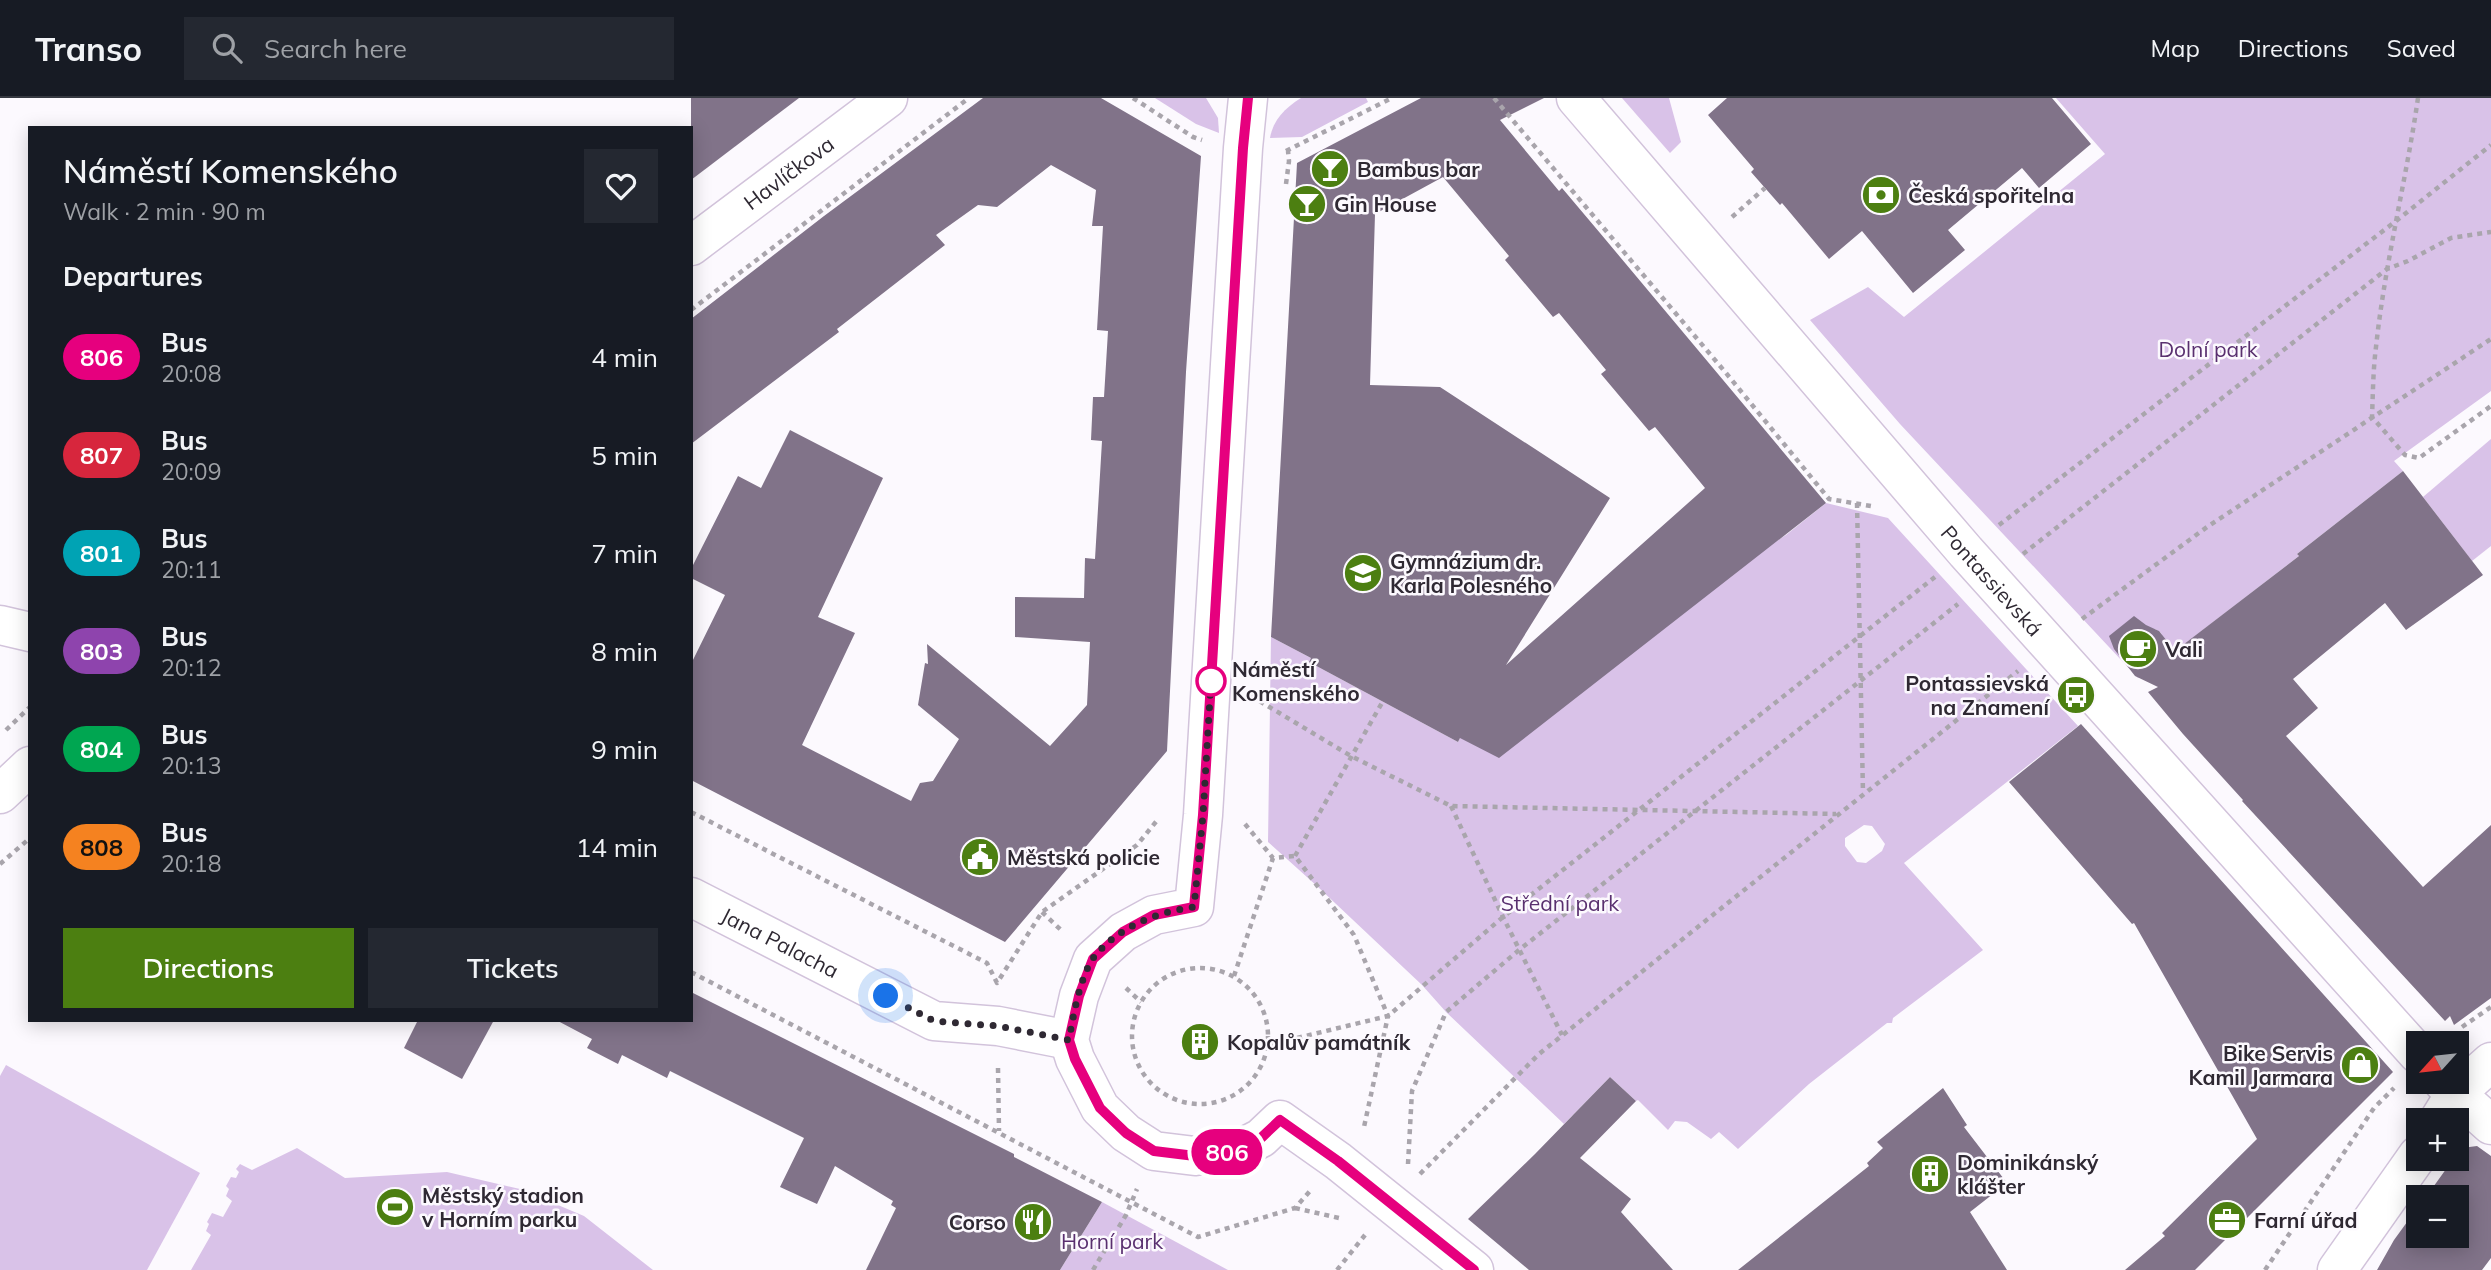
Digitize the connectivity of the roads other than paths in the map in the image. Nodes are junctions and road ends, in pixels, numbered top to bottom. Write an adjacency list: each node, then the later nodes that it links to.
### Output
1 (888, 98): 4 (street, Havlíčkova)
2 (1248, 98): 10 (street)
3 (1576, 98): 11 (street, Pontassievská)
4 (693, 244)
5 (0, 625): 6 (street)
6 (28, 632)
7 (28, 768): 8 (street)
8 (0, 794)
9 (693, 898): 10 (street, Jana Palacha)
10 (1069, 1040): 16 (street)
11 (2406, 1060)
12 (2491, 1062): 13 (street)
13 (2446, 1098): 14 (street)
14 (2491, 1125)
15 (2407, 1171): 17 (street)
16 (1474, 1270)
17 (2337, 1270)

